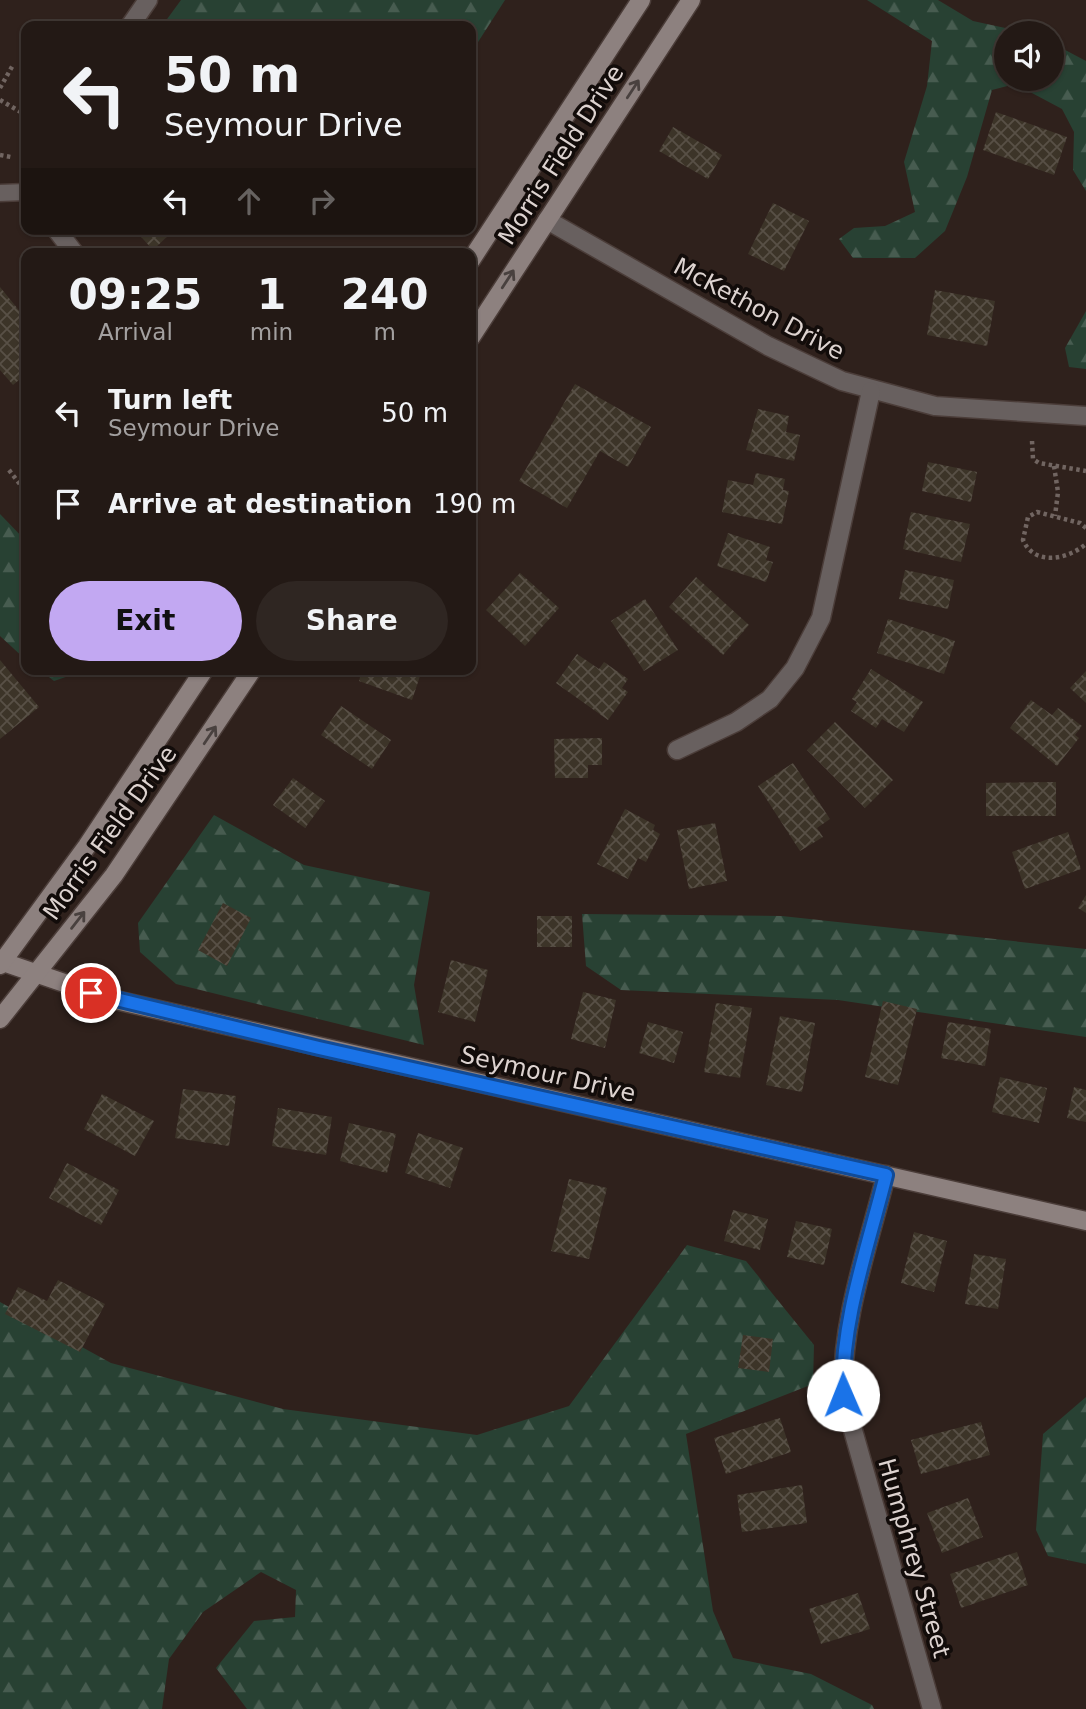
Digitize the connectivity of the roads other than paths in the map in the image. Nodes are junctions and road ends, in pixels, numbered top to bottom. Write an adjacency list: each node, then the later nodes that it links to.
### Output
1 (148, 0): 4 (street)
2 (641, 0): 8 (street, Morris Field Drive)
3 (691, 0): 7 (street, Morris Field Drive, one-way to 3)
4 (133, 21)
5 (21, 192): 6 (lane)
6 (0, 193)
7 (547, 220): 9 (street, Morris Field Drive, one-way to 7); 10 (street, McKethon Drive)
8 (476, 252)
9 (476, 329)
10 (871, 391): 11 (street, McKethon Drive); 14 (street)
11 (1086, 416)
12 (201, 675): 15 (street, Morris Field Drive)
13 (249, 675): 16 (street, Morris Field Drive, one-way to 13)
14 (677, 750)
15 (1, 962): 16 (street, Seymour Drive)
16 (37, 974): 17 (street, Morris Field Drive); 18 (street, Seymour Drive)
17 (0, 1019)
18 (886, 1175): 19 (street, Seymour Drive); 20 (street, Humphrey Street)
19 (1086, 1221)
20 (932, 1709)

